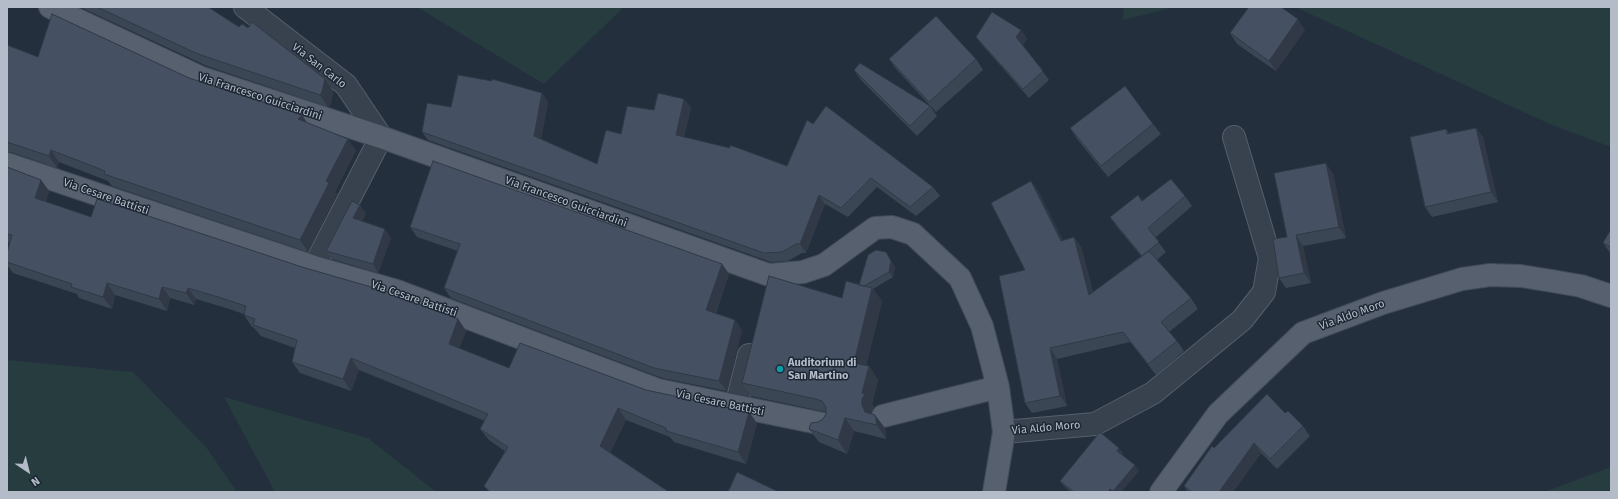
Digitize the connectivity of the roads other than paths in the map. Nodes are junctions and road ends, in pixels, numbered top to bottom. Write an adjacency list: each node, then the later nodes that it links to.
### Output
1 (50, 7): 3 (main road, Via Francesco Guicciardini)
2 (245, 7): 3 (street, Via San Carlo)
3 (381, 136): 6 (street); 9 (main road, Via Francesco Guicciardini)
4 (1234, 137): 13 (street, Via Aldo Moro)
5 (7, 164): 6 (main road, Via Cesare Battisti)
6 (314, 267): 10 (main road, Via Cesare Battisti)
7 (1611, 296): 15 (main road, Via Aldo Moro)
8 (754, 337): 10 (street)
9 (998, 387): 11 (main road); 13 (main road, Via Aldo Moro)
10 (736, 406): 12 (main road, Via Cesare Battisti)
11 (883, 416)
12 (823, 424)
13 (1004, 432): 14 (main road, Via Aldo Moro)
14 (994, 492)
15 (1161, 492)

